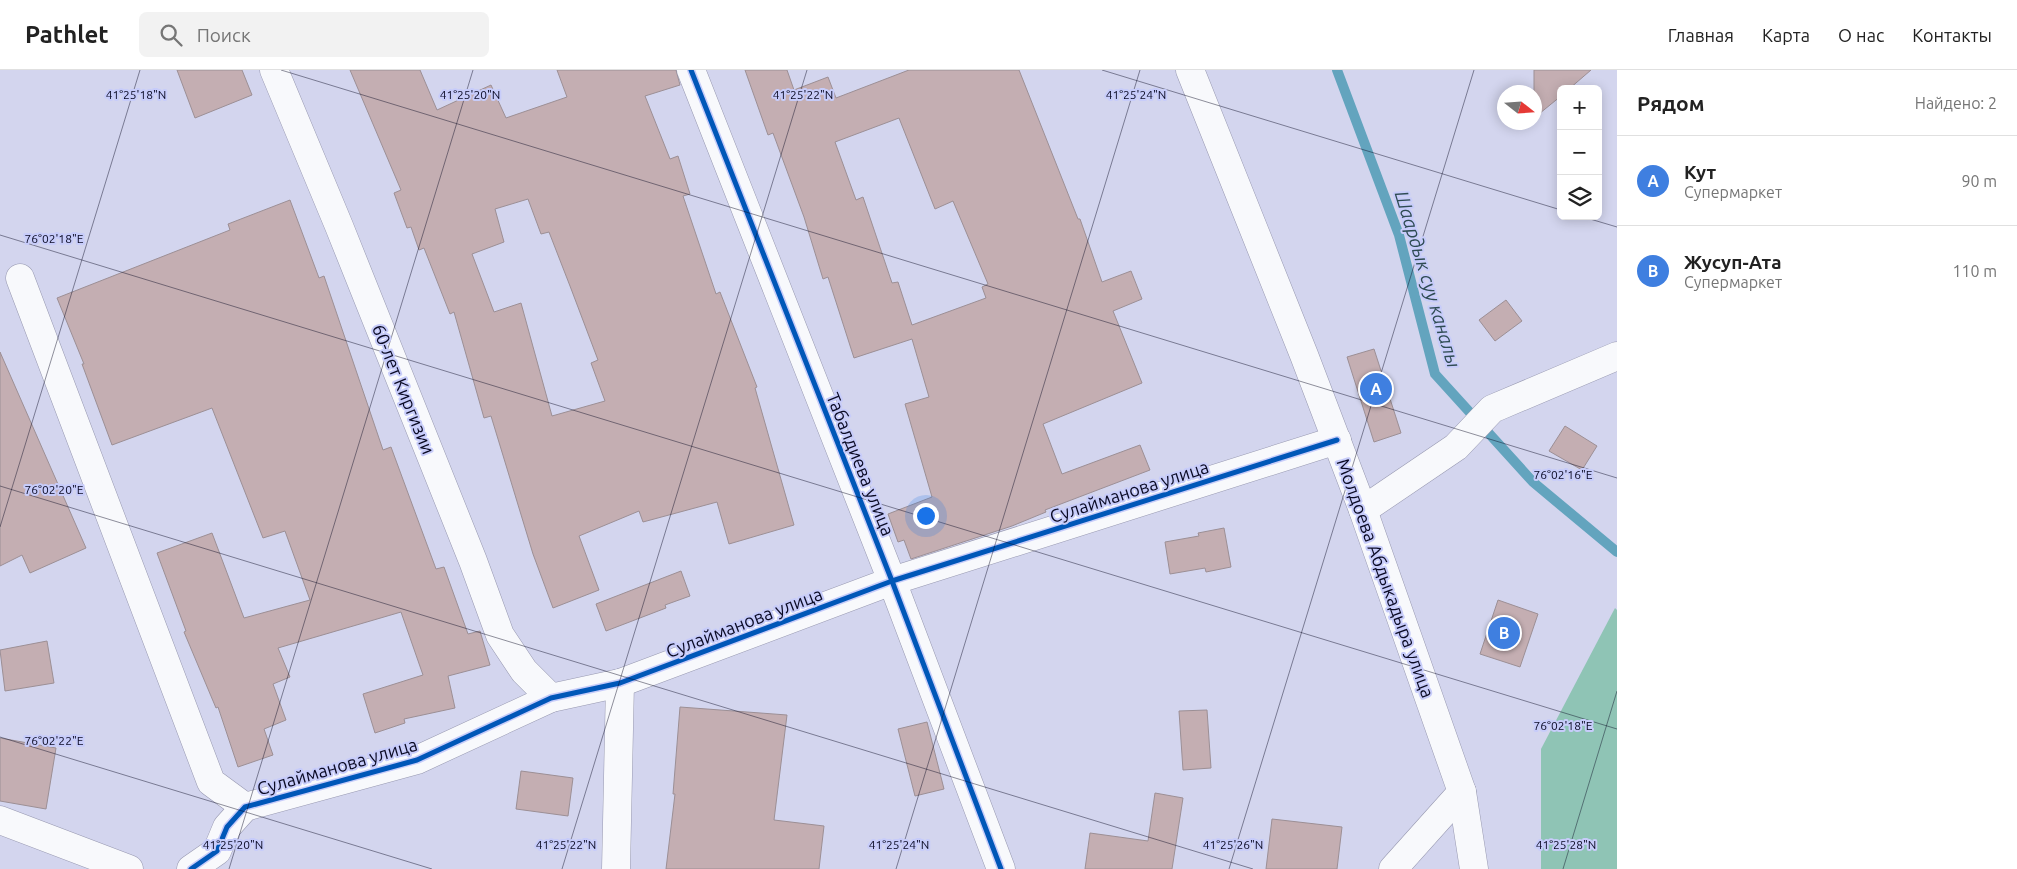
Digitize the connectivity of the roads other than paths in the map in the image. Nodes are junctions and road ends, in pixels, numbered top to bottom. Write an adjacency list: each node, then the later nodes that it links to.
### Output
1 (274, 70): 10 (street, 60-лет Киргизии)
2 (691, 70): 8 (street, Табалдиева улица)
3 (1190, 70): 6 (street, Молдоева Абдыкадыра улица)
4 (20, 278): 12 (street)
5 (1617, 356): 7 (street)
6 (1336, 440): 7 (street, Молдоева Абдыкадыра улица); 8 (street, Сулайманова улица)
7 (1363, 510): 11 (street, Молдоева Абдыкадыра улица)
8 (892, 581): 9 (street, Сулайманова улица); 18 (street, Табалдиева улица)
9 (620, 683): 10 (street, Сулайманова улица); 17 (street)
10 (551, 698): 12 (street, Сулайманова улица)
11 (1462, 792): 19 (street); 20 (street, Молдоева Абдыкадыра улица)
12 (245, 807): 14 (street, Сулайманова улица)
13 (0, 820): 15 (street)
14 (216, 860): 16 (street, Сулайманова улица)
15 (129, 869)
16 (191, 869)
17 (616, 869)
18 (1001, 869)
19 (1393, 869)
20 (1474, 869)

